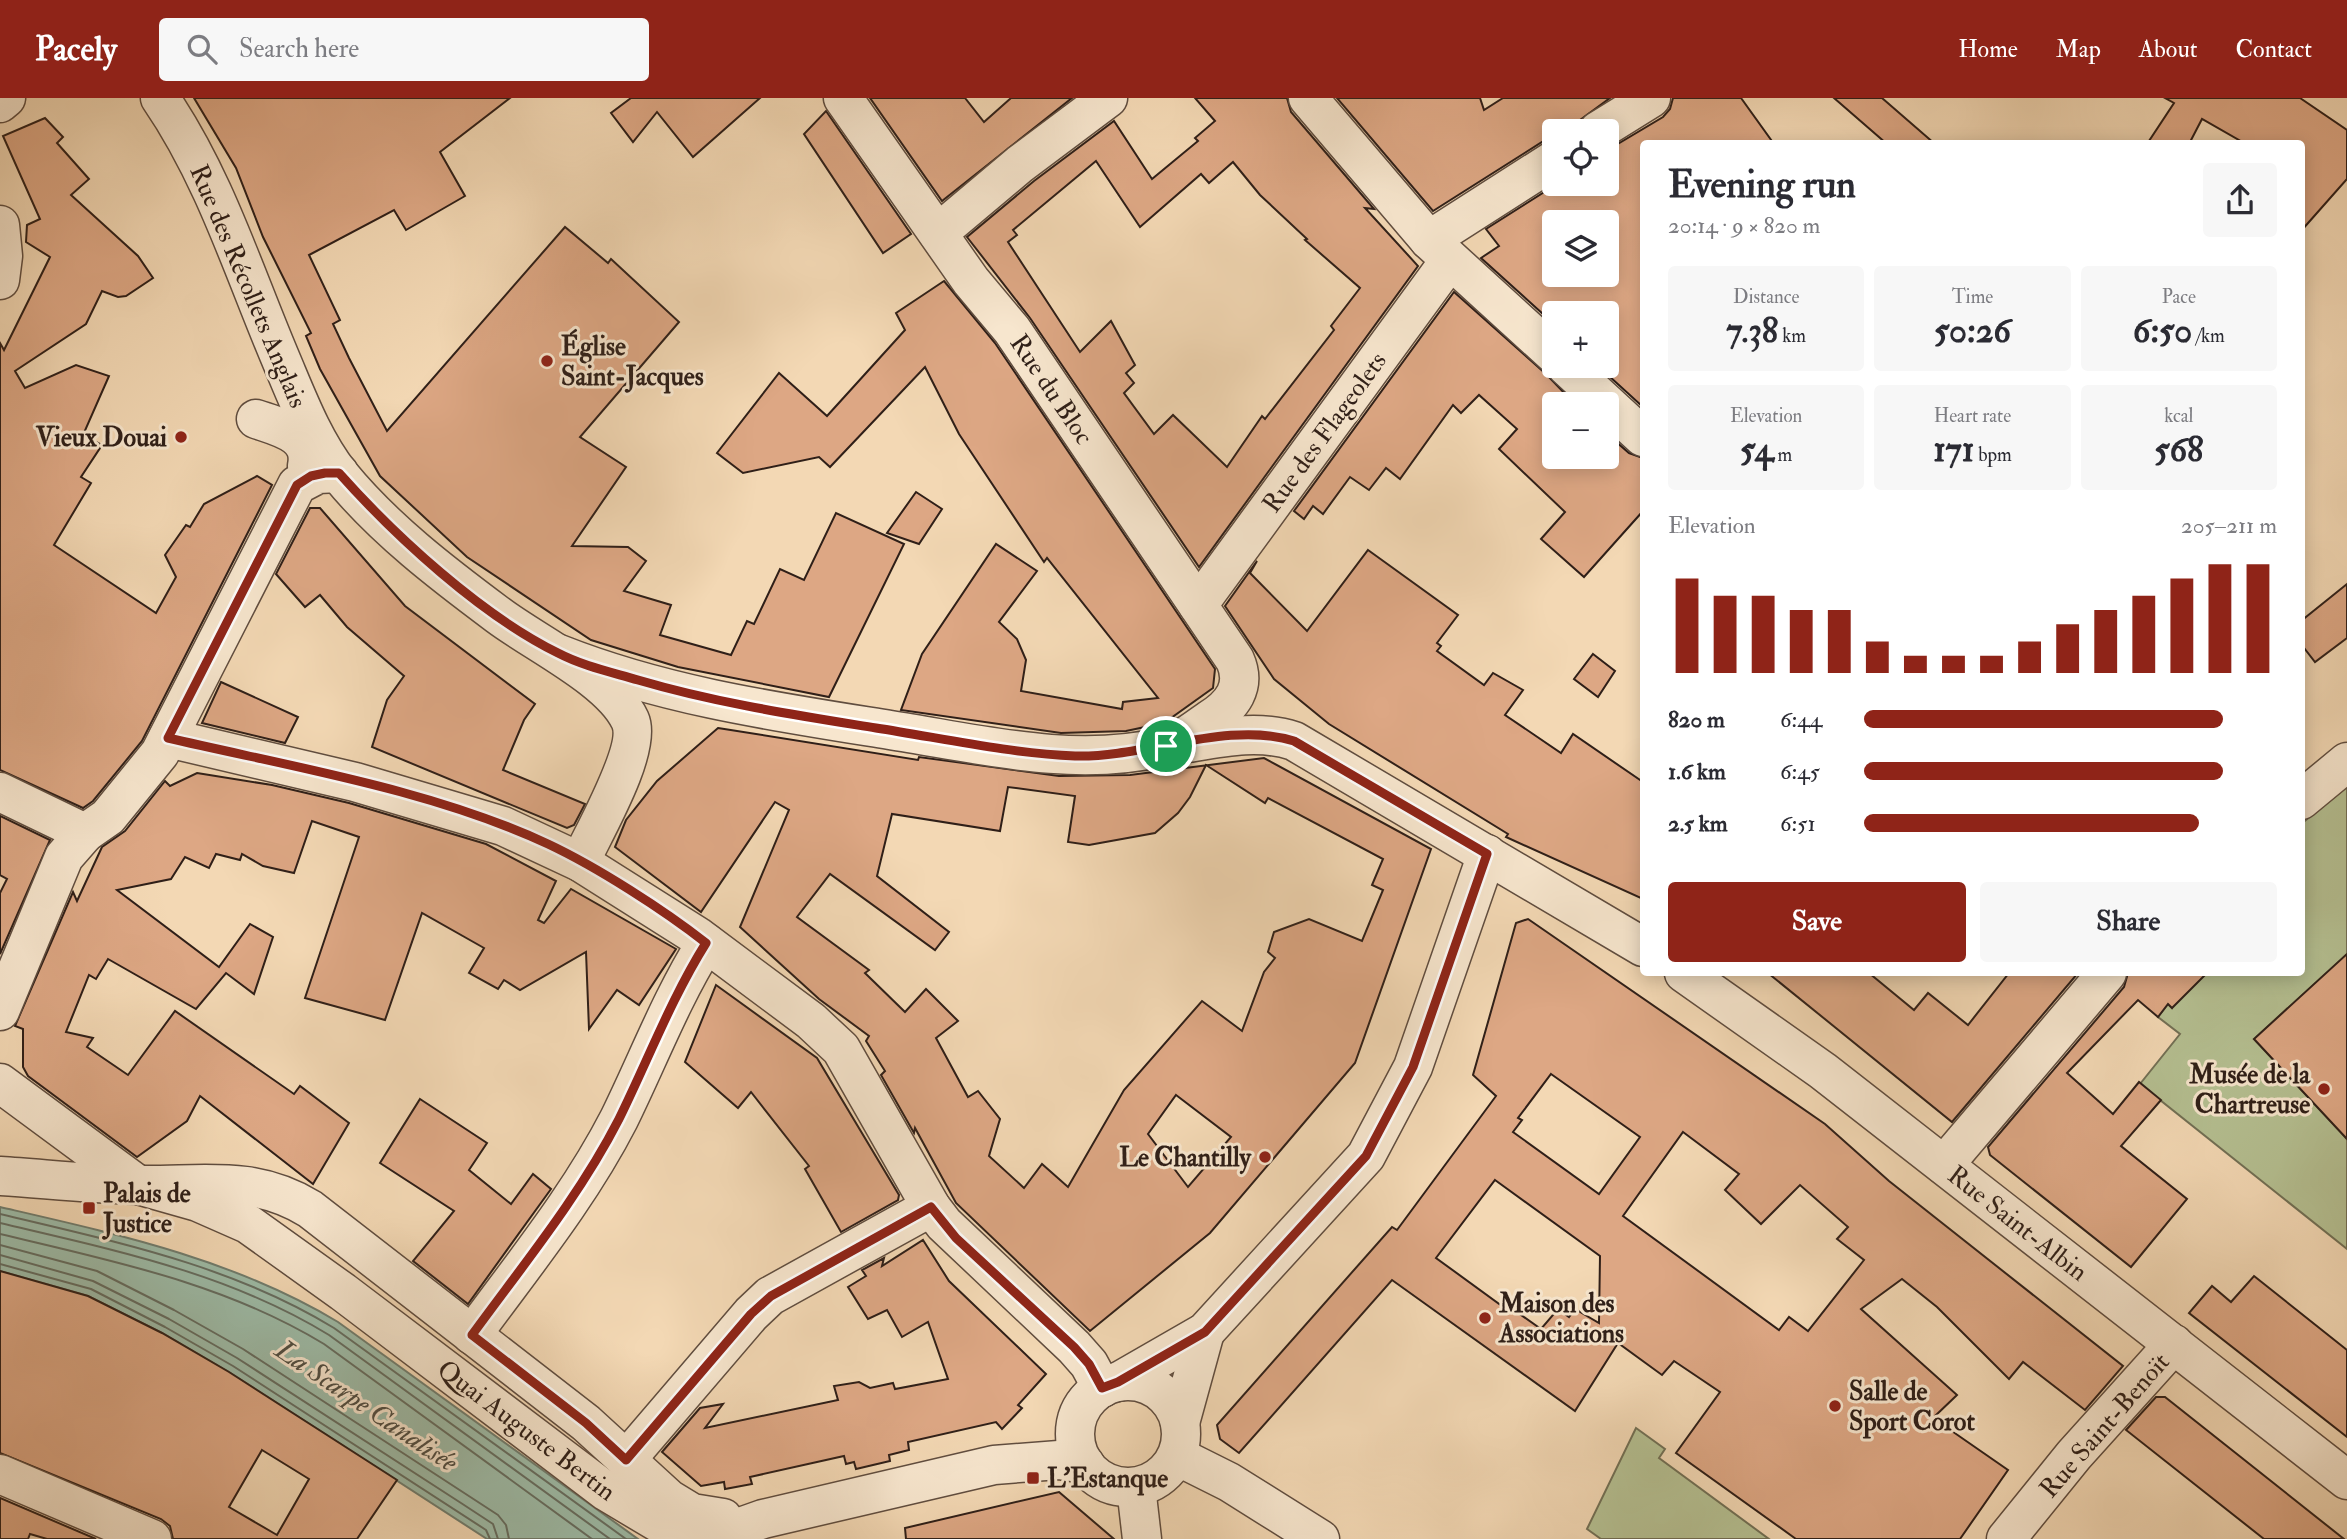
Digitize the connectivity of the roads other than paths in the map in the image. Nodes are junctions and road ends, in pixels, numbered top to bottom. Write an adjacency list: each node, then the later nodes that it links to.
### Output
1 (6, 98): 7 (street)
2 (160, 98): 14 (street, Rue des Récollets Anglais)
3 (843, 98): 11 (street, Rue du Bloc)
4 (1108, 98): 11 (street)
5 (1308, 98): 12 (street)
6 (1651, 98): 8 (street)
7 (0, 103)
8 (1617, 119)
9 (1542, 169): 12 (street)
10 (0, 225): 13 (street)
11 (938, 233): 22 (street, Rue du Bloc)
12 (1440, 250): 15 (street); 22 (street, Rue des Flageolets)
13 (0, 280)
14 (274, 343): 17 (street, Rue des Récollets Anglais); 18 (street)
15 (1542, 343)
16 (1579, 378): 19 (street)
17 (304, 414): 18 (street); 20 (street, Rue des Récollets Anglais)
18 (256, 419): 21 (street)
19 (1640, 434)
20 (339, 473): 21 (street); 23 (street, Rue des Récollets Anglais)
21 (297, 485): 24 (street)
22 (1198, 605): 25 (street, Rue du Bloc)
23 (559, 654): 25 (street); 31 (street)
24 (168, 738): 29 (street); 31 (street)
25 (1166, 746): 30 (street)
26 (2347, 762): 28 (street)
27 (0, 792): 29 (street)
28 (2305, 797)
29 (85, 833): 36 (street)
30 (1487, 854): 33 (street); 42 (street)
31 (580, 862): 32 (street)
32 (706, 943): 41 (street); 43 (street)
33 (1640, 945)
34 (1688, 976): 38 (street, Rue Saint-Albin)
35 (2104, 976): 38 (street)
36 (0, 1011)
37 (0, 1083): 40 (street, Quai Auguste Bertin)
38 (1944, 1165): 44 (street, Rue Saint-Albin)
39 (0, 1176): 40 (street, Quai Auguste Bertin)
40 (138, 1185): 43 (street, Quai Auguste Bertin); 54 (street, Quai Auguste Bertin)
41 (931, 1207): 45 (street); 47 (street)
42 (1205, 1332): 45 (street); 46 (street)
43 (472, 1335): 47 (street, Quai Auguste Bertin)
44 (2174, 1344): 51 (street, Rue Saint-Albin); 58 (street, Rue Saint-Benoït)
45 (1101, 1393): 46 (street); 48 (street); 49 (street)
46 (1178, 1439): 52 (street); 57 (street)
47 (626, 1460): 53 (street, Quai Auguste Bertin)
48 (1085, 1464): 49 (street); 52 (street)
49 (993, 1465): 53 (street)
50 (0, 1474): 55 (street)
51 (2347, 1479)
52 (1136, 1486): 56 (street)
53 (763, 1519): 54 (street, Quai Auguste Bertin)
54 (651, 1527)
55 (152, 1539)
56 (1142, 1539)
57 (1320, 1539)
58 (2007, 1539)

